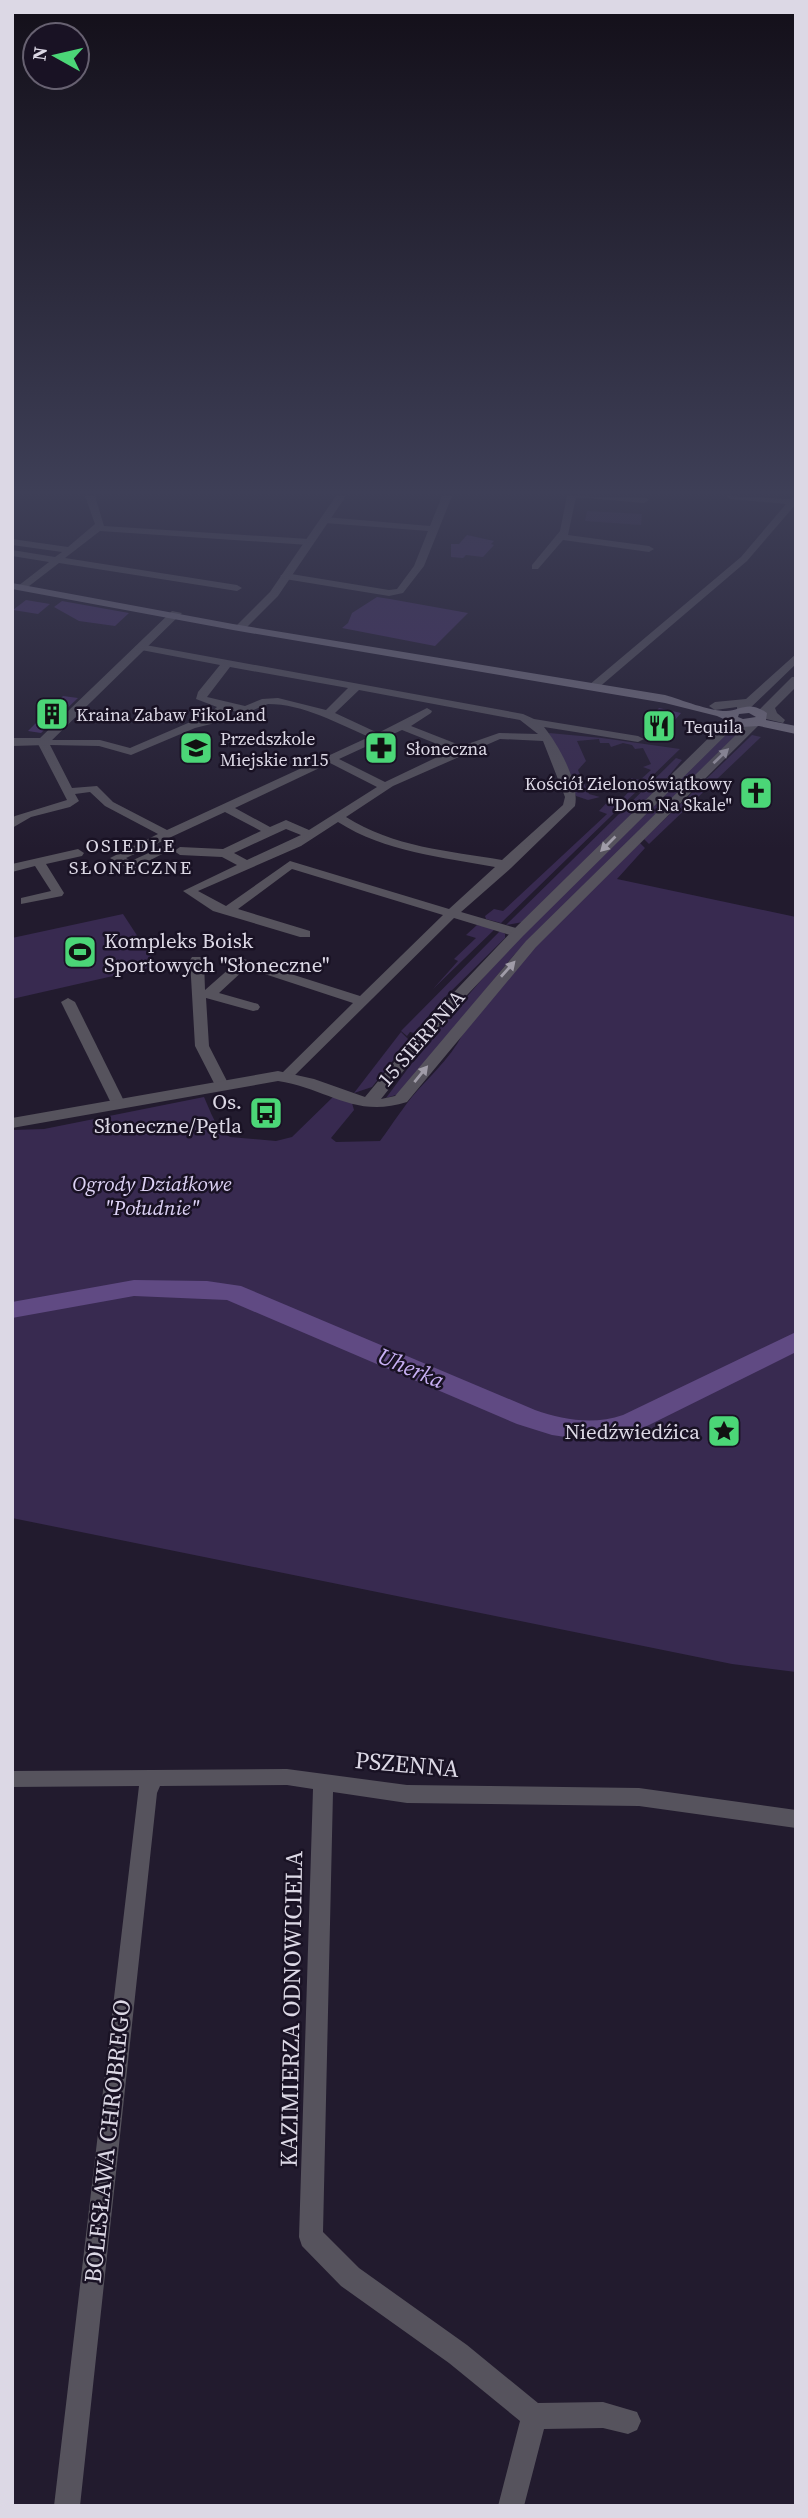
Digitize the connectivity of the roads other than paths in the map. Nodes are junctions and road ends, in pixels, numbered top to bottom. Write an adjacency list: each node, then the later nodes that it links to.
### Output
1 (174, 614): 4 (main road); 5 (street)
2 (250, 614): 4 (street)
3 (678, 614): 10 (street)
4 (239, 625): 10 (main road)
5 (140, 647): 7 (street); 26 (street)
6 (796, 657): 15 (street, 15 SIERPNIA)
7 (228, 663): 9 (street); 11 (street)
8 (796, 680): 16 (street, 15 SIERPNIA)
9 (357, 686): 14 (street); 17 (street)
10 (593, 687): 12 (main road)
11 (225, 706): 14 (street); 26 (street)
12 (713, 708): 15 (main road); 15 (street)
13 (427, 711): 20 (street)
14 (328, 713): 22 (street)
15 (736, 714): 16 (main road); 51 (street, 15 SIERPNIA, one-way to 51)
16 (759, 719): 18 (street); 18 (main road); 59 (street, 15 SIERPNIA, one-way to 16)
17 (535, 722): 23 (street); 24 (street)
18 (777, 723): 19 (main road); 21 (main road)
19 (796, 724)
20 (402, 726): 22 (street); 27 (street)
21 (796, 730)
22 (375, 736): 28 (street)
23 (547, 738): 27 (street); 45 (street)
24 (638, 738)
25 (12, 742): 26 (street)
26 (43, 742): 30 (street)
27 (462, 750): 29 (street)
28 (327, 758): 29 (street); 31 (street)
29 (385, 786): 32 (street)
30 (69, 792): 33 (street); 35 (street)
31 (225, 807): 34 (street); 35 (street)
32 (338, 817): 36 (street); 45 (street)
33 (12, 824)
34 (269, 831): 36 (street); 40 (street)
35 (166, 834): 37 (street)
36 (310, 835): 41 (street)
37 (164, 850)
38 (180, 851): 40 (street)
39 (78, 853): 42 (street)
40 (225, 853): 44 (street)
41 (266, 857): 43 (street); 44 (street)
42 (39, 863): 46 (street); 47 (street)
43 (289, 864): 48 (street); 49 (street)
44 (247, 865): 48 (street)
45 (507, 865): 49 (street)
46 (12, 868)
47 (25, 901)
48 (228, 911): 50 (street)
49 (452, 913): 51 (street); 54 (street)
50 (305, 933)
51 (518, 933): 59 (street, 15 SIERPNIA)
52 (197, 960): 53 (street)
53 (205, 995): 54 (street); 56 (street); 58 (street)
54 (362, 1001): 57 (street)
55 (68, 1002): 60 (street)
56 (253, 1007)
57 (286, 1076): 58 (street); 59 (street)
58 (222, 1085): 60 (street)
59 (368, 1104)
60 (119, 1105): 61 (street)
61 (12, 1123)
62 (153, 1777): 63 (street, PSZENNA); 64 (street, PSZENNA); 68 (street, BOLESŁAWA CHROBREGO)
63 (12, 1779)
64 (323, 1782): 65 (street, PSZENNA); 66 (street, KAZIMIERZA ODNOWICIELA)
65 (796, 1819)
66 (534, 2416): 67 (street); 69 (street)
67 (628, 2421)
68 (67, 2506)
69 (511, 2506)

